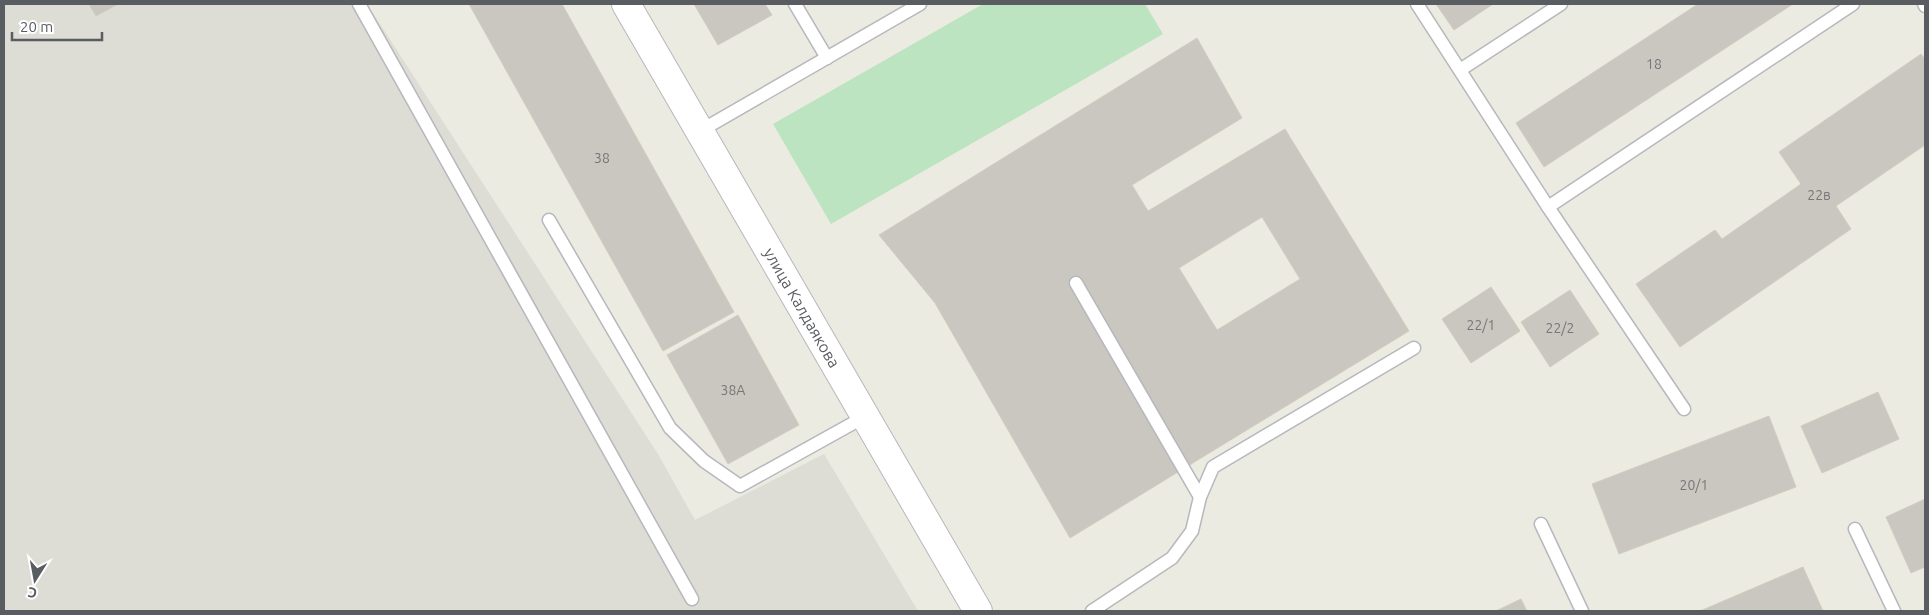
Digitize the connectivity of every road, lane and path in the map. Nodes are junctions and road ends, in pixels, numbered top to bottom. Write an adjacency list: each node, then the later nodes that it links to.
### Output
1 (359, 4): 20 (lane)
2 (626, 4): 10 (street, улица Калдаякова)
3 (795, 4): 8 (lane)
4 (920, 4): 8 (lane)
5 (1417, 4): 9 (lane)
6 (1561, 4): 9 (lane)
7 (1853, 4): 11 (lane)
8 (827, 58): 10 (lane)
9 (1460, 70): 11 (lane)
10 (700, 131): 16 (street, улица Калдаякова)
11 (1548, 207): 15 (lane)
12 (549, 220): 16 (lane)
13 (1076, 283): 17 (lane)
14 (1414, 348): 17 (lane)
15 (1684, 409)
16 (866, 416): 21 (street, улица Калдаякова)
17 (1200, 497): 22 (lane)
18 (1542, 524): 23 (lane)
19 (1856, 529): 24 (lane)
20 (692, 600)
21 (978, 611)
22 (1092, 611)
23 (1582, 611)
24 (1894, 611)

